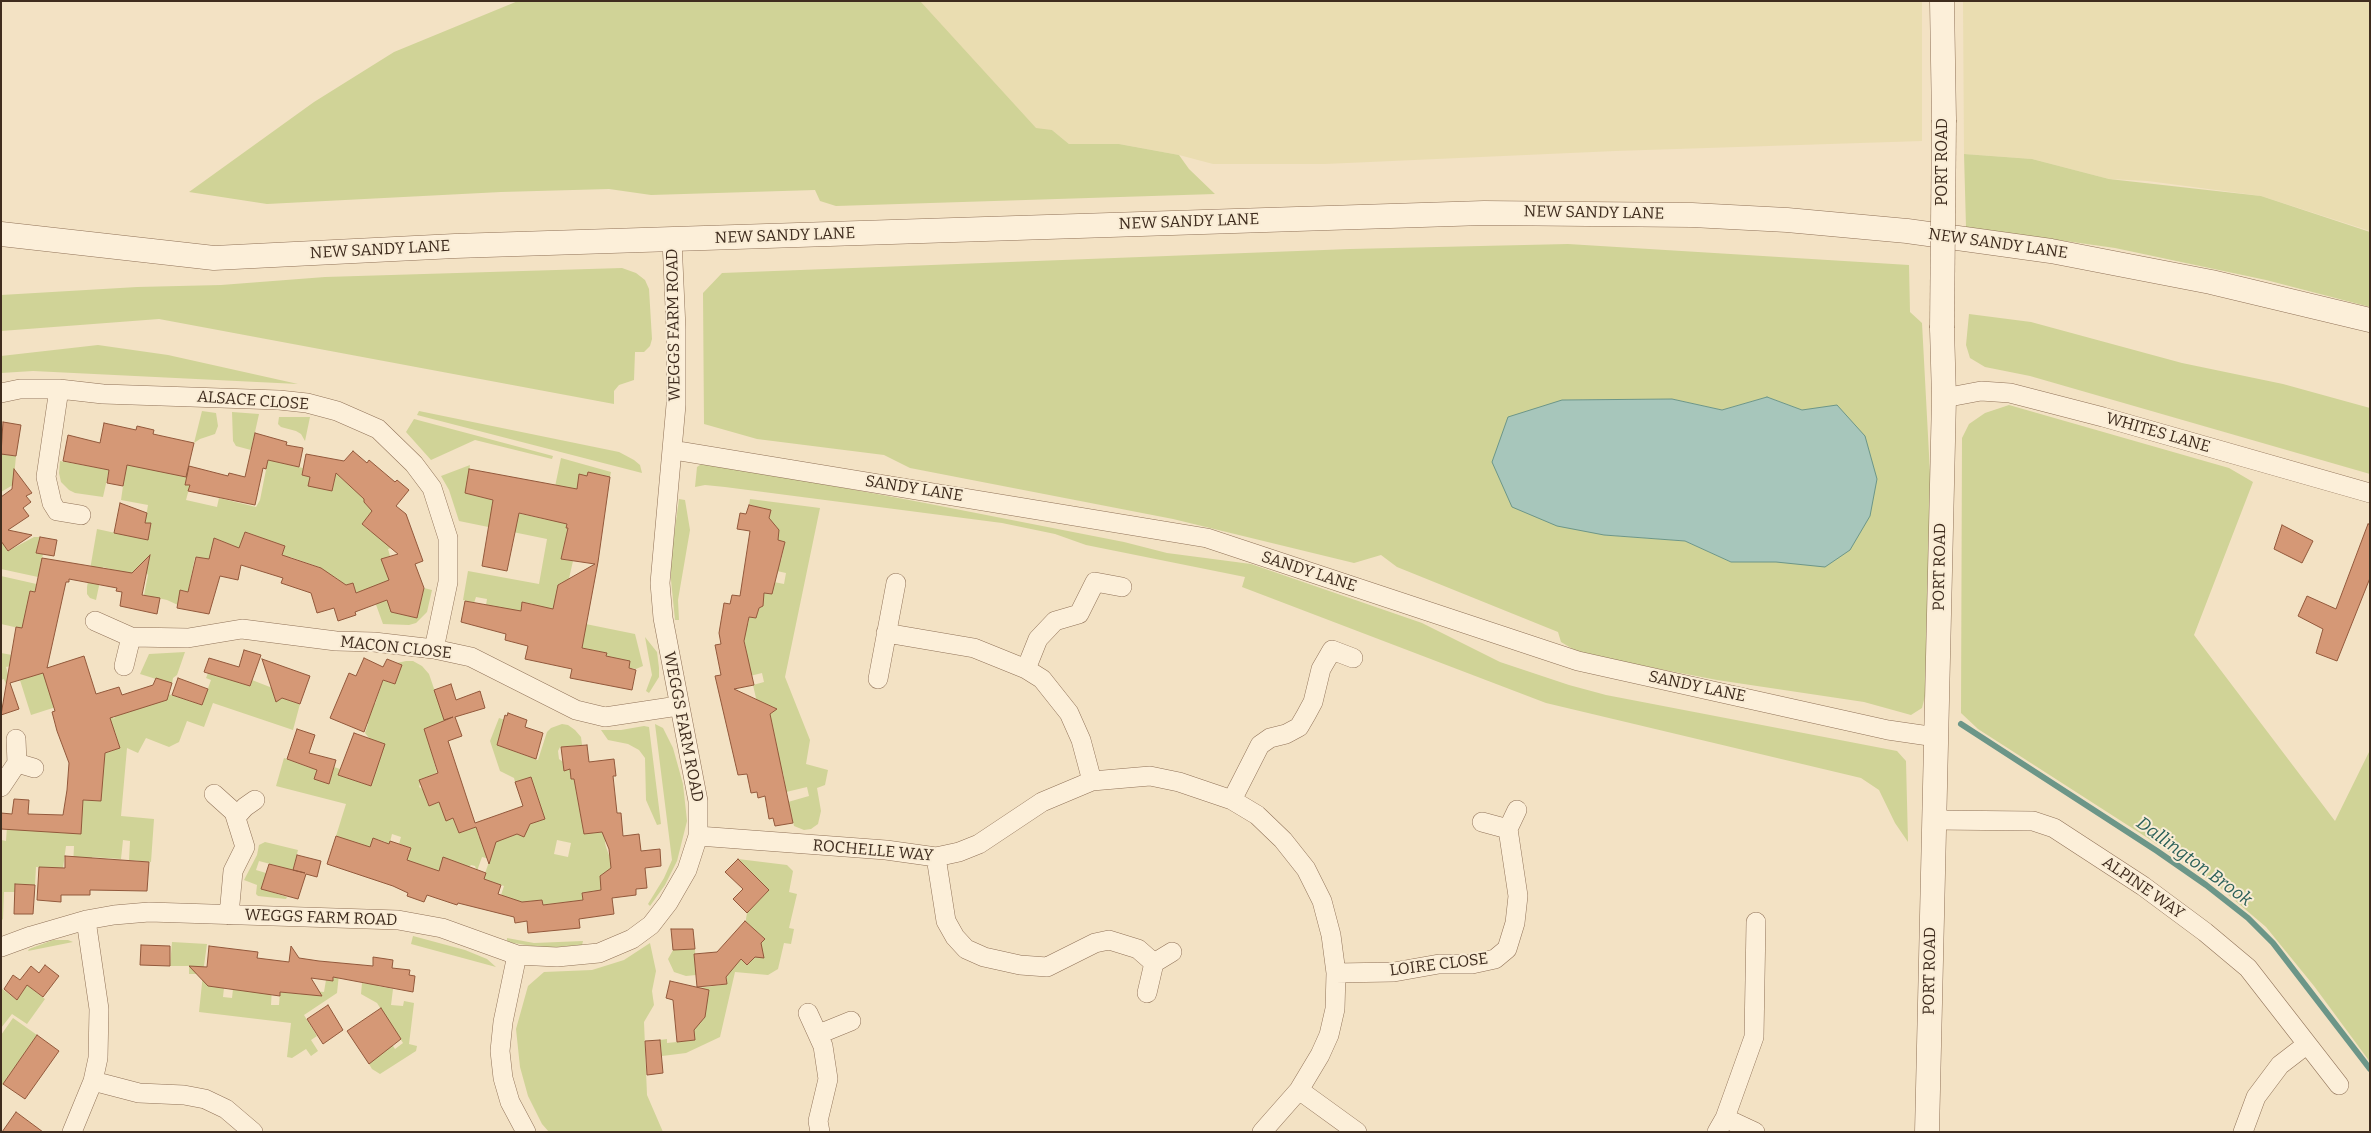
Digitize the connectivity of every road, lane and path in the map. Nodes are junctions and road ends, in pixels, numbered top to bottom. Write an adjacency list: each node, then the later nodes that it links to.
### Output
1 (1942, 1): 7 (street, PORT ROAD, bridge)
2 (1, 234): 3 (street, NEW SANDY LANE)
3 (672, 240): 4 (street, NEW SANDY LANE); 8 (street, WEGGS FARM ROAD)
4 (2370, 320)
5 (59, 389): 6 (street, ALSACE CLOSE); 10 (street); 16 (street, ALSACE CLOSE)
6 (1, 393)
7 (1944, 398): 9 (street, WHITES LANE); 22 (street, PORT ROAD)
8 (673, 450): 21 (street, WEGGS FARM ROAD); 22 (street, SANDY LANE)
9 (2370, 493)
10 (81, 515)
11 (896, 583): 14 (street)
12 (1122, 587): 19 (street)
13 (95, 621): 15 (street, MACON CLOSE)
14 (886, 633): 19 (street); 20 (street)
15 (131, 636): 16 (street, MACON CLOSE); 18 (street)
16 (434, 649): 21 (street, MACON CLOSE)
17 (1353, 658): 28 (street)
18 (124, 666)
19 (1026, 669): 24 (street)
20 (878, 679)
21 (678, 706): 34 (street, WEGGS FARM ROAD)
22 (1936, 732): 31 (street, PORT ROAD)
23 (16, 739): 25 (street)
24 (1092, 781): 28 (street, ROCHELLE WAY); 35 (street, ROCHELLE WAY)
25 (1, 787)
26 (214, 794): 30 (street)
27 (255, 800): 30 (street)
28 (1232, 800): 43 (street, ROCHELLE WAY)
29 (1517, 810): 33 (street)
30 (236, 817): 36 (street)
31 (1934, 820): 48 (street, ALPINE WAY); 60 (street, PORT ROAD)
32 (1482, 822): 33 (street)
33 (1508, 829): 43 (street, LOIRE CLOSE)
34 (698, 836): 35 (street, ROCHELLE WAY); 41 (street, WEGGS FARM ROAD)
35 (936, 858): 42 (street)
36 (229, 915): 37 (street, WEGGS FARM ROAD); 41 (street, WEGGS FARM ROAD)
37 (86, 920): 39 (street, WEGGS FARM ROAD); 49 (street)
38 (1756, 922): 52 (street)
39 (1, 947)
40 (1172, 952): 42 (street)
41 (518, 955): 55 (street)
42 (1154, 963): 44 (street)
43 (1336, 973): 51 (street, ROCHELLE WAY)
44 (1148, 993)
45 (808, 1013): 47 (street)
46 (851, 1021): 47 (street)
47 (819, 1034): 56 (street)
48 (2306, 1045): 50 (street, ALPINE WAY); 61 (street)
49 (92, 1081): 53 (street); 54 (street)
50 (2339, 1085)
51 (1299, 1090): 57 (street, ROCHELLE WAY); 58 (street)
52 (1721, 1125): 59 (street)
53 (72, 1132)
54 (253, 1132)
55 (526, 1132)
56 (820, 1132)
57 (1262, 1132)
58 (1357, 1132)
59 (1754, 1132)
60 (1927, 1132)
61 (2243, 1132)

